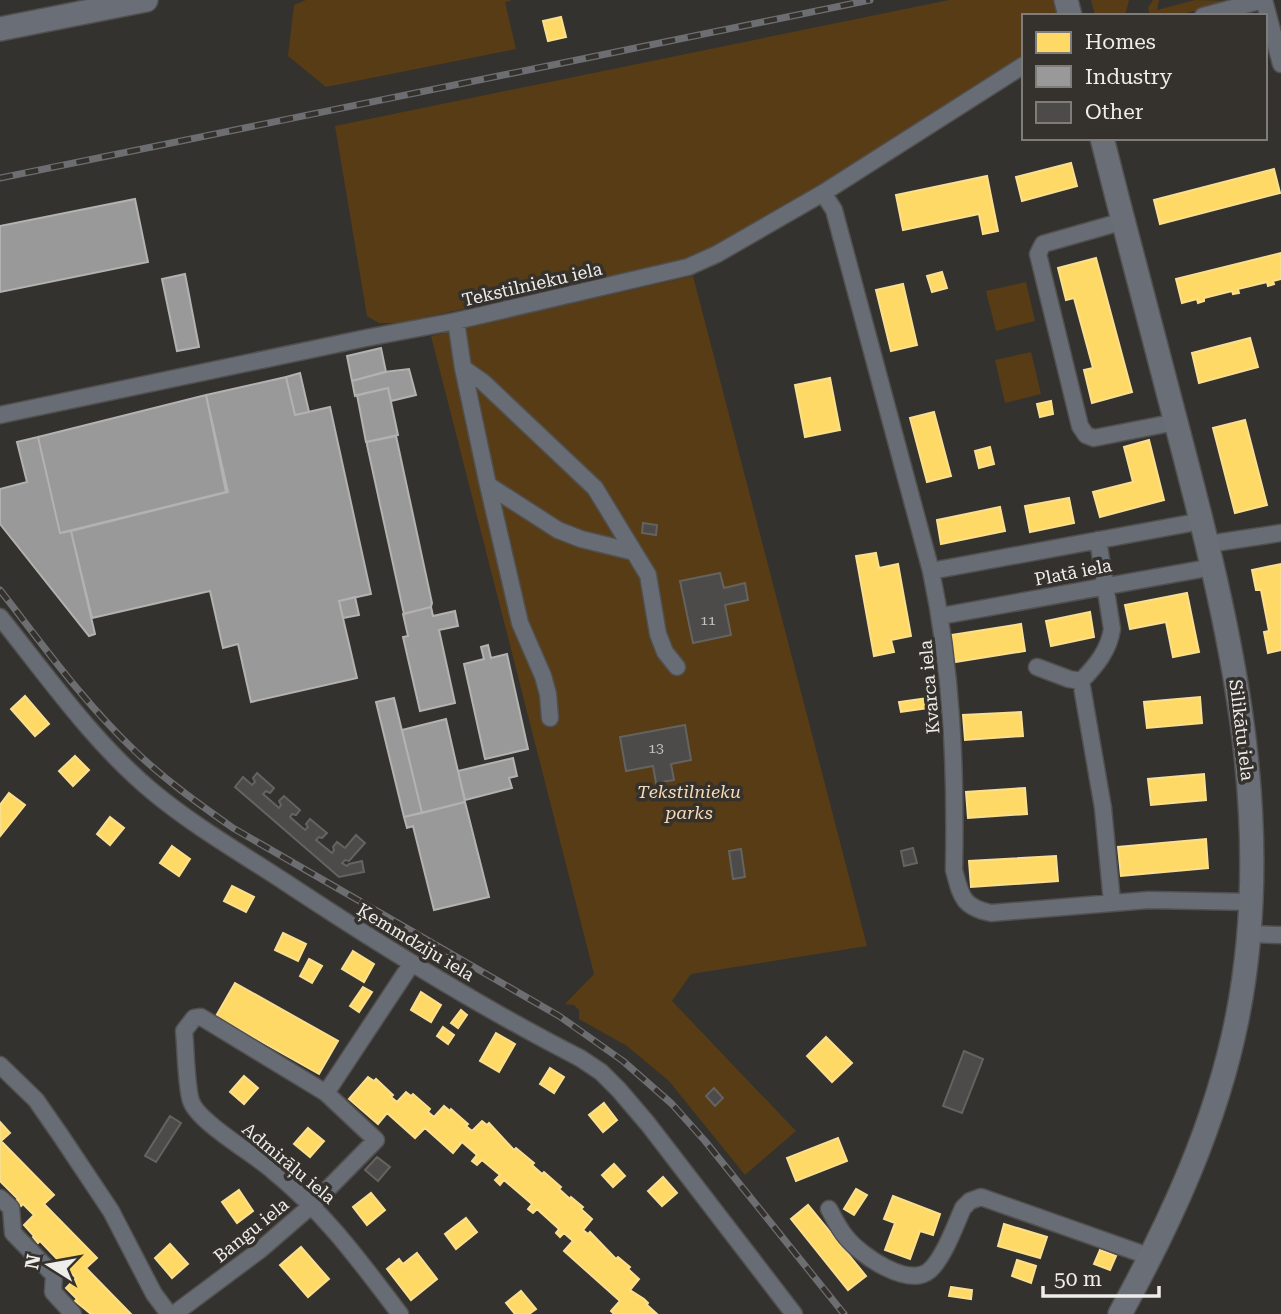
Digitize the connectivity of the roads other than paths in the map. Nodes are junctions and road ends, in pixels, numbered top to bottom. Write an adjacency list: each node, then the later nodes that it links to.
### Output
1 (146, 0): 4 (main road)
2 (1264, 0): 3 (street); 5 (street)
3 (1211, 14)
4 (0, 30)
5 (1281, 64)
6 (1022, 66): 8 (street, Tekstilnieku iela)
7 (1103, 140): 9 (main road, Silikātu iela)
8 (823, 192): 10 (street, Tekstilnieku iela); 21 (street, Kvarca iela)
9 (1124, 222): 13 (main road, Silikātu iela); 13 (street)
10 (456, 321): 11 (street); 12 (street, Tekstilnieku iela)
11 (463, 368): 14 (street); 19 (street)
12 (0, 415)
13 (1176, 422): 15 (main road, Silikātu iela)
14 (488, 485): 19 (street); 28 (street)
15 (1202, 521): 17 (street, Platā iela); 18 (main road, Silikātu iela)
16 (1281, 533): 18 (street)
17 (1098, 540): 21 (street, Platā iela); 22 (street)
18 (1208, 544): 20 (main road, Silikātu iela)
19 (634, 552): 25 (street)
20 (1213, 567): 22 (street, Platā iela); 30 (main road, Silikātu iela)
21 (931, 571): 23 (street, Kvarca iela)
22 (1106, 586): 23 (street, Platā iela); 27 (street)
23 (941, 616): 29 (street, Kvarca iela)
24 (0, 617): 33 (street, Ķemmdziju iela)
25 (677, 667)
26 (1037, 667): 27 (street)
27 (1081, 681): 29 (street)
28 (550, 718)
29 (1112, 902): 30 (street, Kvarca iela)
30 (1252, 902): 31 (main road, Silikātu iela)
31 (1250, 934): 32 (street); 39 (main road, Silikātu iela)
32 (1281, 935)
33 (412, 964): 35 (street); 43 (street, Ķemmdziju iela)
34 (0, 1065): 41 (street)
35 (326, 1093): 37 (street, Bangu iela); 37 (street, Admirāļu iela)
36 (0, 1198): 40 (street)
37 (312, 1205): 41 (street, Bangu iela); 42 (street, Admirāļu iela)
38 (828, 1209): 39 (street)
39 (1151, 1257): 44 (main road, Silikātu iela)
40 (74, 1314)
41 (171, 1314)
42 (400, 1314)
43 (794, 1314)
44 (1120, 1314)

